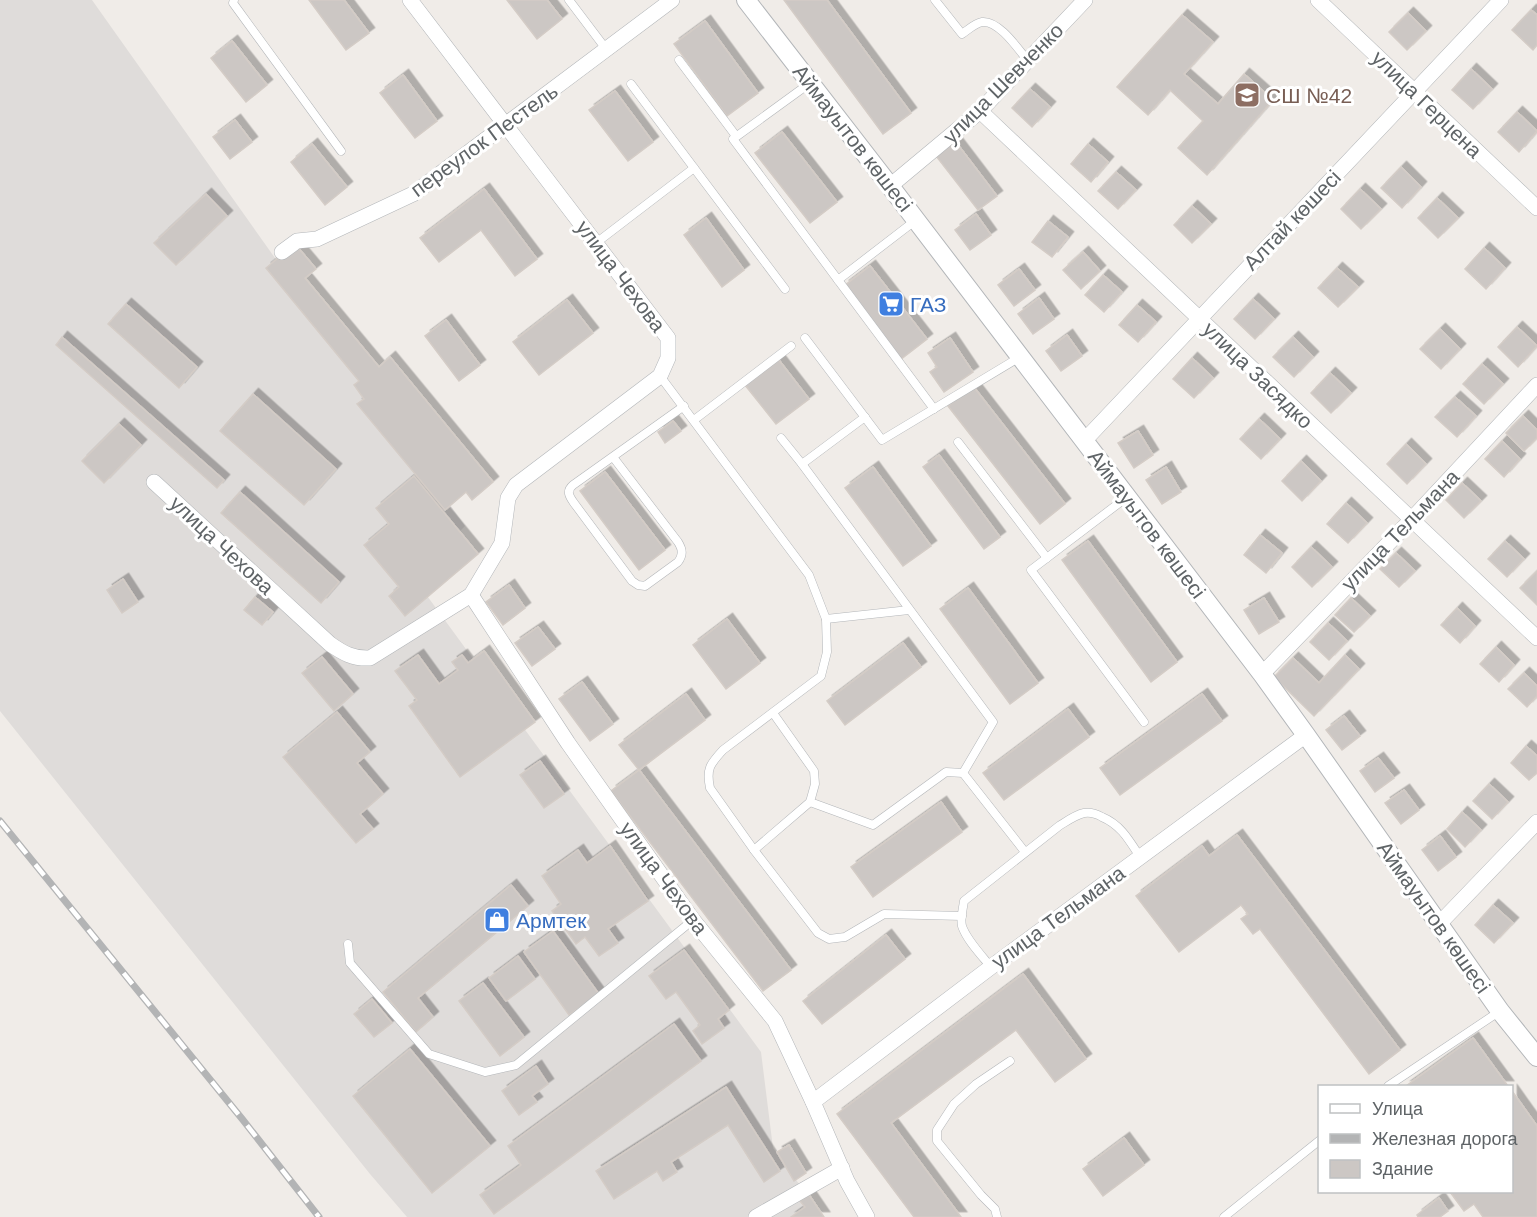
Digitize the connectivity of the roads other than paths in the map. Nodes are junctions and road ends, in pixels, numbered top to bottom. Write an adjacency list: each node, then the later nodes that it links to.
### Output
1 (234, 0): 19 (lane)
2 (410, 0): 17 (street, улица Чехова)
3 (569, 0): 10 (lane)
4 (672, 0): 10 (street, переулок Пестель)
5 (746, 0): 13 (street, Аймауытов көшесі)
6 (935, 0): 12 (lane)
7 (1085, 0): 12 (street, улица Шевченко)
8 (1318, 0): 15 (street, улица Герцена)
9 (1501, 0): 15 (street, Алтай көшесі)
10 (606, 49): 17 (street, переулок Пестель)
11 (679, 60): 18 (lane)
12 (1028, 61): 16 (street, улица Шевченко)
13 (810, 83): 18 (lane); 21 (street, Аймауытов көшесі)
14 (631, 84): 20 (lane)
15 (1414, 92): 22 (street, улица Герцена); 28 (street, Алтай көшесі)
16 (980, 111): 21 (street, улица Шевченко); 28 (street, улица Засядко)
17 (507, 125): 24 (street, улица Чехова); 25 (street, переулок Пестель)
18 (736, 136): 26 (lane)
19 (341, 151)
20 (694, 168): 24 (lane); 27 (lane)
21 (890, 186): 23 (street, Аймауытов көшесі)
22 (1537, 208)
23 (916, 220): 26 (lane); 31 (street, Аймауытов көшесі)
24 (596, 243): 32 (street, улица Чехова)
25 (282, 252)
26 (838, 280): 35 (lane)
27 (785, 289)
28 (1199, 318): 39 (street, Алтай көшесі); 45 (street, улица Засядко)
29 (805, 338): 36 (lane)
30 (790, 346): 37 (lane)
31 (1020, 357): 35 (lane); 39 (street, Аймауытов көшесі)
32 (660, 376): 34 (lane); 47 (street, улица Чехова)
33 (1537, 385): 45 (street, улица Тельмана)
34 (684, 406): 37 (lane); 41 (lane)
35 (934, 409): 36 (lane)
36 (865, 417): 42 (lane)
37 (694, 420): 49 (lane)
38 (781, 438): 42 (lane)
39 (1084, 441): 44 (street, Аймауытов көшесі)
40 (958, 442): 46 (lane)
41 (613, 457): 41 (lane)
42 (802, 464): 48 (lane)
43 (154, 482): 47 (street, улица Чехова)
44 (1127, 497): 46 (lane); 51 (street, Аймауытов көшесі)
45 (1411, 520): 50 (street, улица Засядко); 51 (street, улица Тельмана)
46 (1047, 558): 53 (lane)
47 (471, 595): 62 (street, улица Чехова)
48 (909, 610): 49 (lane); 55 (lane)
49 (826, 619): 52 (lane)
50 (1537, 638)
51 (1262, 674): 54 (street, Аймауытов көшесі)
52 (773, 713): 56 (lane); 58 (lane)
53 (1144, 722)
54 (1306, 735): 60 (street, улица Тельмана); 63 (street, Аймауытов көшесі)
55 (963, 773): 56 (lane); 59 (lane)
56 (810, 802): 58 (lane)
57 (1537, 822): 63 (street)
58 (754, 850): 61 (lane)
59 (1025, 852): 60 (lane); 61 (lane)
60 (1140, 857): 65 (street, улица Тельмана)
61 (962, 916): 65 (lane)
62 (693, 920): 64 (lane); 70 (street, улица Чехова)
63 (1439, 924): 66 (street, Аймауытов көшесі)
64 (348, 945)
65 (991, 967): 70 (street, улица Тельмана)
66 (1500, 1011): 67 (street, Аймауытов көшесі); 69 (lane)
67 (1537, 1057)
68 (1010, 1060): 75 (lane)
69 (1389, 1085)
70 (813, 1102): 72 (street, улица Чехова)
71 (1318, 1142): 76 (lane)
72 (842, 1168): 73 (street); 74 (street, улица Чехова)
73 (756, 1217)
74 (867, 1217)
75 (997, 1217)
76 (1224, 1217)

